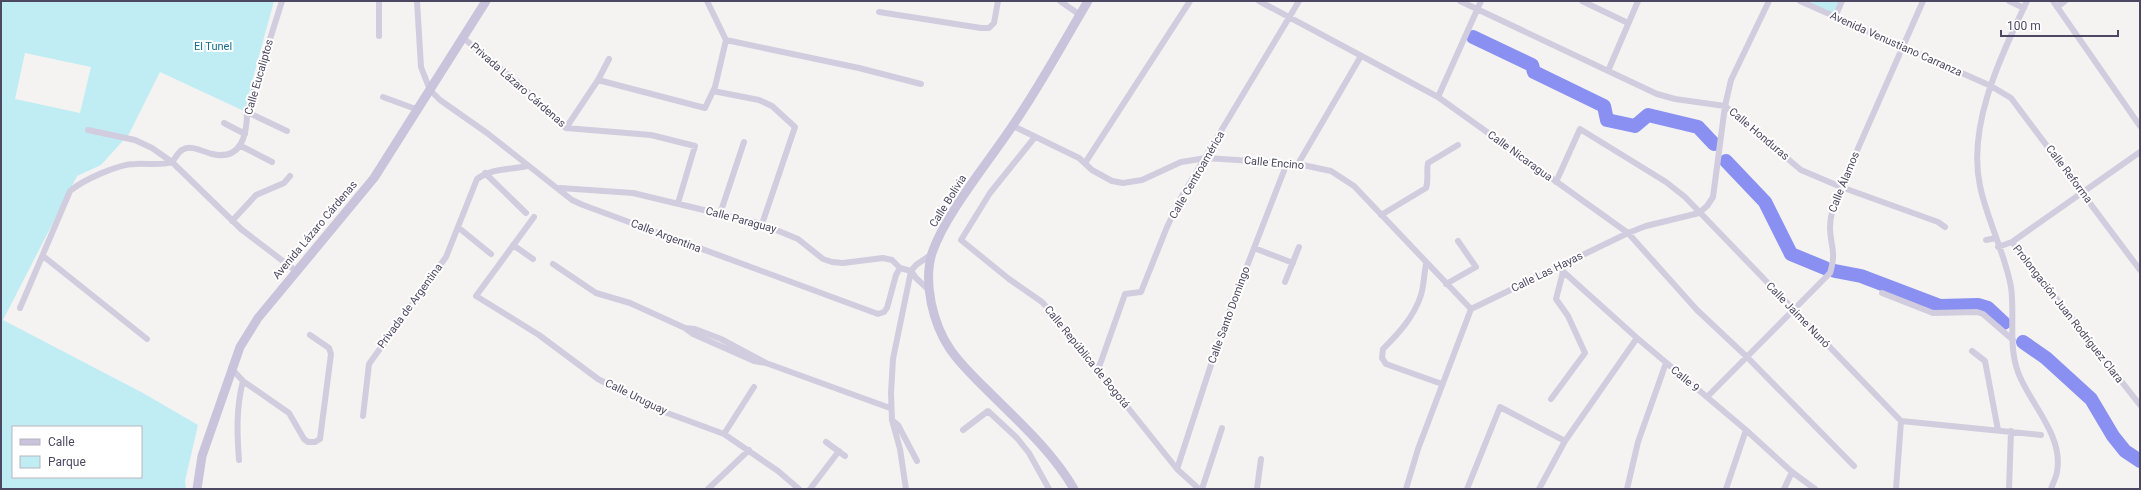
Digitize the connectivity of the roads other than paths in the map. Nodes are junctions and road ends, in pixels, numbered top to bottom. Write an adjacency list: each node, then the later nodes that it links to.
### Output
1 (282, 1): 48 (street, Calle Eucaliptos)
2 (379, 1): 32 (street)
3 (417, 1): 42 (street)
4 (486, 1): 33 (main road, Avenida Lázaro Cárdenas)
5 (707, 1): 34 (street)
6 (998, 1): 27 (street)
7 (1060, 1): 28 (street)
8 (1088, 1): 28 (main road, Calle Bolivia)
9 (1190, 1): 64 (street)
10 (1259, 1): 29 (street, Calle Nicaragua)
11 (1300, 1): 29 (street, Calle Centroamérica)
12 (1460, 1): 26 (street, Calle Honduras)
13 (1481, 1): 26 (street)
14 (1582, 1): 31 (street)
15 (1638, 1): 31 (street)
16 (1769, 1): 46 (street)
17 (1800, 1): 30 (street, Avenida Venustiano Carranza)
18 (1842, 1): 30 (street)
19 (1923, 1): 35 (street, Calle Álamos)
20 (2009, 1): 25 (street)
21 (2027, 1): 25 (street)
22 (2053, 1): 24 (street)
23 (2065, 1): 24 (street)
24 (2057, 7): 51 (street)
25 (2024, 8): 41 (street)
26 (1478, 10): 38 (street, Calle Honduras); 45 (street)
27 (879, 12)
28 (1080, 15): 50 (main road, Calle Bolivia)
29 (1289, 17): 36 (street, Calle Nicaragua); 61 (street, Calle Centroamérica)
30 (1835, 17): 35 (street, Avenida Venustiano Carranza)
31 (1628, 23): 38 (street)
32 (379, 36)
33 (462, 37): 42 (main road, Avenida Lázaro Cárdenas); 52 (street, Privada Lázaro Cárdenas)
34 (726, 40): 40 (street); 43 (street)
35 (1903, 47): 41 (street, Avenida Venustiano Carranza); 71 (street, Calle Álamos)
36 (1361, 56): 45 (street, Calle Nicaragua); 66 (street)
37 (609, 60): 39 (street)
38 (1608, 71): 46 (street, Calle Honduras)
39 (598, 80): 43 (street); 52 (street)
40 (921, 84)
41 (1991, 86): 73 (street, Calle Reforma); 85 (street)
42 (430, 90): 47 (main road, Avenida Lázaro Cárdenas); 67 (street, Calle Argentina)
43 (713, 91): 81 (street)
44 (384, 97): 47 (street)
45 (1438, 97): 70 (street, Calle Nicaragua)
46 (1725, 106): 71 (street, Calle Honduras); 76 (street)
47 (419, 108): 103 (main road, Avenida Lázaro Cárdenas)
48 (247, 112): 54 (street); 55 (street, Calle Eucaliptos)
49 (224, 123): 55 (street)
50 (1013, 126): 56 (street, Calle Encino); 94 (main road, Calle Bolivia)
51 (2140, 126)
52 (566, 128): 74 (street, Privada Lázaro Cárdenas)
53 (88, 130): 62 (street)
54 (287, 131)
55 (245, 134): 59 (street, Calle Eucaliptos)
56 (1035, 137): 64 (street, Calle Encino); 121 (street, Calle República de Bogotá)
57 (744, 142): 77 (street)
58 (1458, 145): 78 (street)
59 (241, 146): 62 (street); 63 (street)
60 (2140, 152): 73 (street)
61 (1206, 158): 64 (street, Calle Encino); 65 (street, Calle Encino); 121 (street, Calle Centroamérica)
62 (172, 162): 80 (street); 95 (street)
63 (272, 162)
64 (1084, 163)
65 (1287, 163): 66 (street, Calle Encino); 92 (street, Calle Santo Domingo)
66 (1298, 164): 78 (street, Calle Encino)
67 (527, 166): 68 (street); 72 (street, Calle Argentina)
68 (485, 173): 75 (street); 83 (street, Privada de Argentina)
69 (290, 176): 80 (street)
70 (1556, 182): 76 (street, Calle Jaime Nunó); 84 (street, Calle Nicaragua)
71 (1840, 187): 82 (street, Calle Honduras); 112 (street, Calle Álamos)
72 (560, 188): 74 (street, Calle Paraguay); 101 (street, Calle Argentina)
73 (2083, 193): 88 (street); 102 (street, Calle Reforma)
74 (678, 203): 77 (street, Calle Paraguay)
75 (526, 213)
76 (1699, 213): 84 (street, Calle Las Hayas); 112 (street, Calle Jaime Nunó)
77 (720, 214): 81 (street, Calle Paraguay)
78 (1381, 215): 99 (street, Calle Encino)
79 (534, 217): 89 (street)
80 (232, 221): 103 (street)
81 (762, 224): 101 (street, Calle Paraguay)
82 (1945, 227)
83 (459, 228): 93 (street); 129 (street, Privada de Argentina)
84 (1628, 233): 100 (street, Calle Las Hayas); 118 (street, Calle Nicaragua)
85 (1996, 238): 86 (street); 91 (street)
86 (1986, 240)
87 (1458, 241): 107 (street)
88 (2012, 242): 91 (street); 127 (street, Prolongación Juan Rodríguez Clara)
89 (513, 245): 96 (street); 138 (street, Calle Uruguay)
90 (1299, 247): 97 (street)
91 (1998, 247): 116 (street)
92 (1254, 248): 97 (street); 150 (street, Calle Santo Domingo)
93 (490, 254)
94 (932, 254): 104 (street); 108 (main road, Calle Bolivia)
95 (43, 256): 110 (street); 115 (street)
96 (533, 259)
97 (1293, 263): 106 (street)
98 (552, 264): 128 (street)
99 (1426, 264): 107 (street, Calle Encino); 123 (street)
100 (1557, 266): 105 (street, Calle 9); 111 (street, Calle Las Hayas)
101 (900, 268): 104 (street, Calle Paraguay)
102 (2140, 270)
103 (296, 271): 120 (main road, Avenida Lázaro Cárdenas)
104 (911, 271): 108 (street); 128 (street)
105 (1563, 272): 114 (street, Calle 9); 126 (street)
106 (1285, 282)
107 (1446, 284): 111 (street, Calle Encino)
108 (930, 291): 133 (main road, Calle Bolivia)
109 (1882, 293): 116 (street)
110 (20, 308)
111 (1471, 310): 123 (street)
112 (1794, 311): 118 (street, Calle Álamos); 131 (street, Calle Jaime Nunó)
113 (310, 335): 122 (street)
114 (1637, 338): 119 (street, Calle 9); 141 (street)
115 (147, 339)
116 (2013, 340): 171 (street)
117 (1972, 351): 136 (street)
118 (1747, 357): 125 (street, Calle Álamos); 149 (street, Calle Nicaragua)
119 (1666, 363): 125 (street, Calle 9); 165 (street)
120 (231, 368): 122 (street); 153 (main road, Avenida Lázaro Cárdenas)
121 (1098, 370): 150 (street, Calle República de Bogotá)
122 (243, 382): 147 (street)
123 (1442, 384): 162 (street)
124 (754, 387): 138 (street)
125 (1707, 398): 135 (street, Calle 9)
126 (1551, 399)
127 (2140, 405)
128 (890, 408): 130 (street)
129 (363, 416)
130 (892, 420): 148 (street); 156 (street)
131 (1901, 422): 136 (street); 169 (street)
132 (1222, 428): 160 (street)
133 (1026, 429): 140 (street); 158 (main road, Calle Bolivia)
134 (963, 430): 140 (street)
135 (1746, 430): 151 (street, Calle 9); 166 (street)
136 (1998, 430): 137 (street)
137 (2011, 432): 139 (street); 170 (street)
138 (724, 434): 143 (street, Calle Uruguay)
139 (2041, 435)
140 (1017, 438): 157 (street)
141 (1565, 441): 163 (street); 164 (street)
142 (826, 442): 144 (street)
143 (749, 450): 152 (street, Calle Uruguay); 154 (street)
144 (839, 452): 145 (street); 155 (street)
145 (845, 456)
146 (1261, 459): 161 (street)
147 (239, 460)
148 (917, 461)
149 (1854, 466)
150 (1177, 469): 159 (street, Calle República de Bogotá)
151 (1792, 472): 167 (street); 168 (street, Calle 9)
152 (795, 488)
153 (197, 489)
154 (708, 489)
155 (810, 489)
156 (906, 489)
157 (1049, 489)
158 (1074, 489)
159 (1199, 489)
160 (1202, 489)
161 (1256, 489)
162 (1406, 489)
163 (1467, 489)
164 (1539, 489)
165 (1627, 489)
166 (1726, 489)
167 (1784, 489)
168 (1815, 489)
169 (1896, 489)
170 (2009, 489)
171 (2051, 489)

